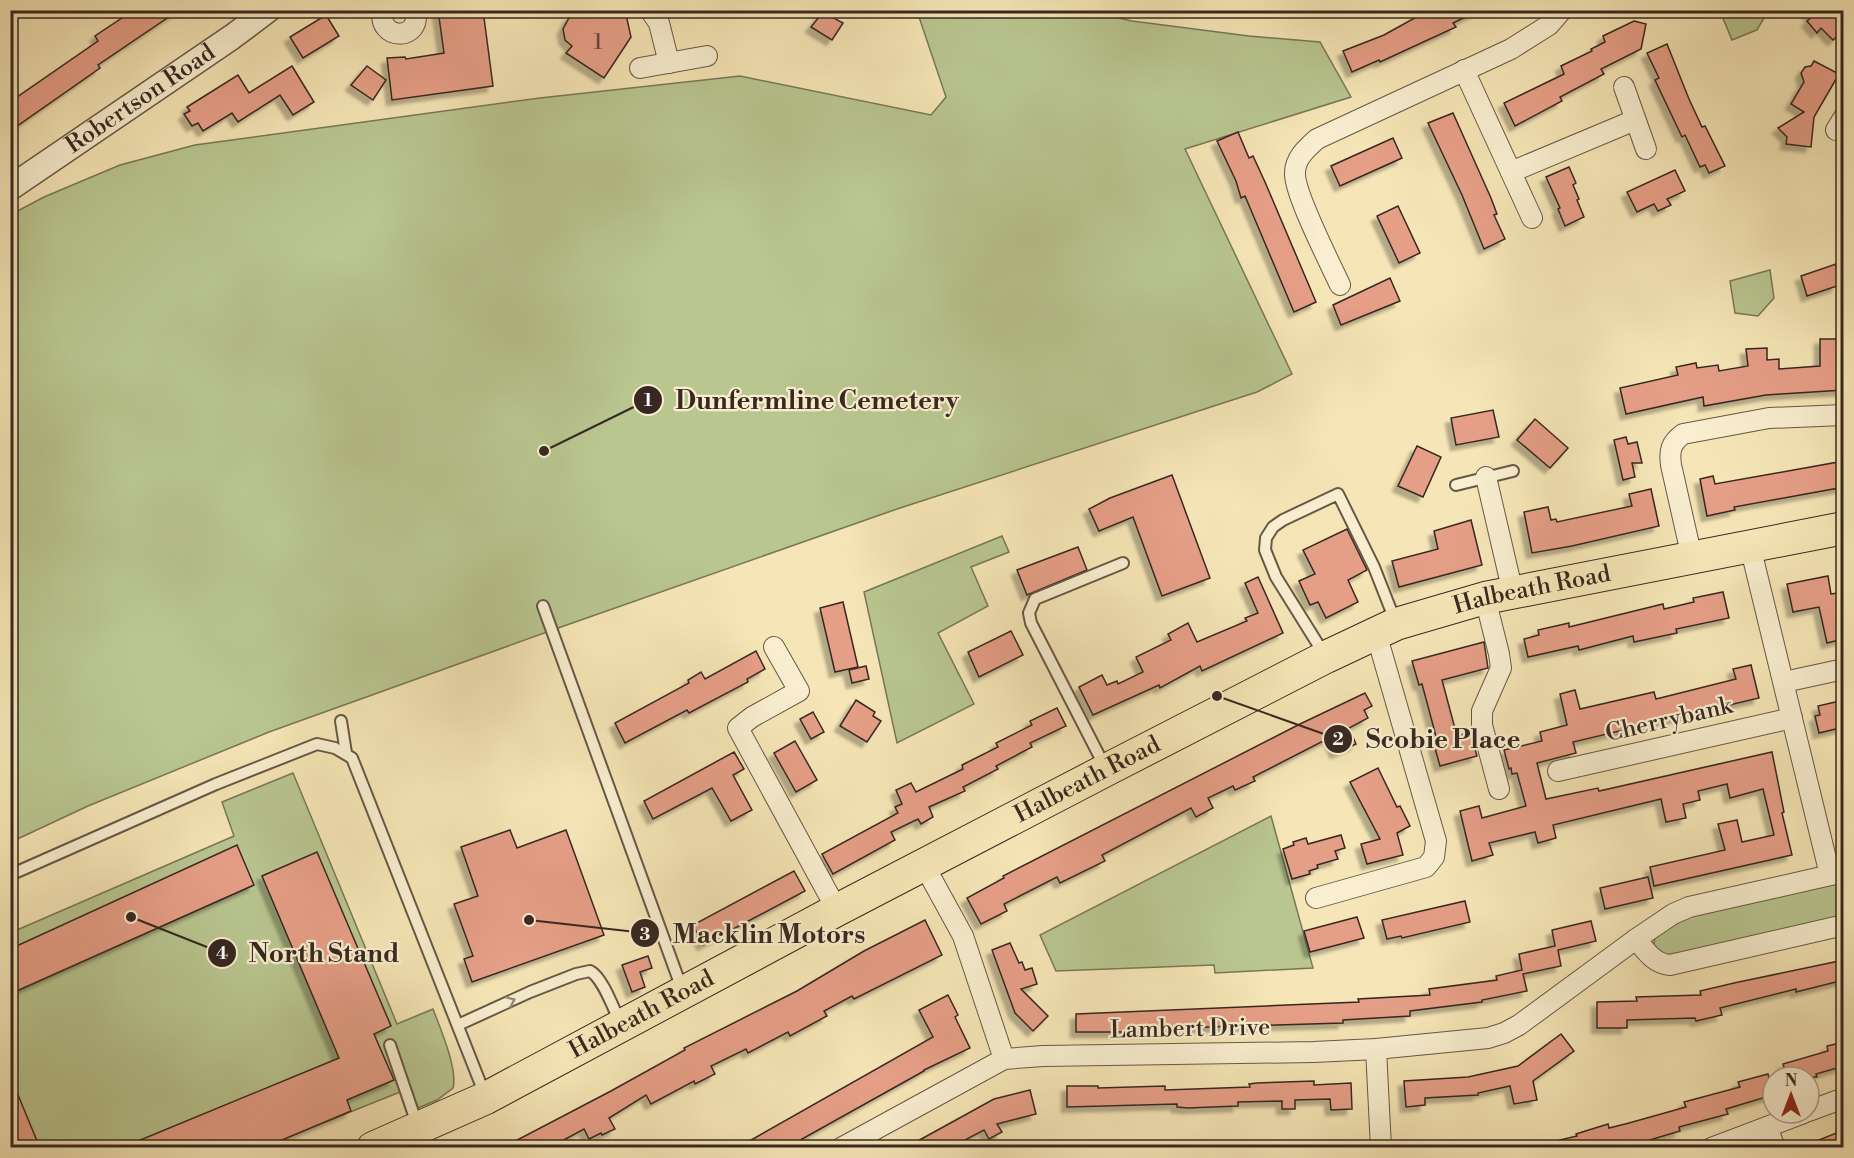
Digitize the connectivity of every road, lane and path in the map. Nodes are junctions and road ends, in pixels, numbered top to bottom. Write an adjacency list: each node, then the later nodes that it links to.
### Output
1 (268, 10): 14 (street, Robertson Road)
2 (383, 10): 3 (street)
3 (415, 10)
4 (650, 10): 7 (street)
5 (1562, 10): 9 (street)
6 (707, 56): 7 (street)
7 (669, 63): 8 (street)
8 (639, 68)
9 (1464, 70): 13 (street); 16 (street)
10 (1624, 87): 11 (street)
11 (1635, 120): 12 (street); 13 (street)
12 (1646, 149)
13 (1511, 172): 15 (street)
14 (10, 188)
15 (1532, 218)
16 (1340, 285)
17 (1844, 415): 23 (street)
18 (1513, 471): 19 (lane)
19 (1486, 477): 20 (lane); 25 (street)
20 (1456, 485)
21 (1844, 528): 22 (main road, Halbeath Road)
22 (1750, 546): 23 (main road, Halbeath Road); 31 (street)
23 (1692, 558): 25 (main road, Halbeath Road)
24 (1123, 563): 35 (lane)
25 (1499, 596): 27 (main road, Halbeath Road); 37 (street)
26 (543, 606): 45 (lane)
27 (1386, 629): 29 (main road, Halbeath Road); 29 (lane); 41 (street)
28 (774, 647): 42 (street)
29 (1326, 657): 35 (main road, Halbeath Road)
30 (1844, 669): 31 (street)
31 (1784, 682): 32 (street)
32 (1792, 718): 36 (street, Cherrybank); 39 (street)
33 (340, 722): 34 (lane)
34 (346, 753): 40 (lane); 46 (lane)
35 (1106, 770): 38 (main road, Halbeath Road)
36 (1558, 771)
37 (1499, 789)
38 (924, 865): 42 (main road, Halbeath Road); 50 (street)
39 (1837, 874): 44 (street, Lambert Drive)
40 (10, 875)
41 (1316, 898)
42 (837, 910): 45 (main road, Halbeath Road)
43 (1844, 925): 44 (street)
44 (1636, 939): 49 (street, Lambert Drive)
45 (683, 992): 47 (main road, Halbeath Road)
46 (458, 1025): 47 (lane, one-way to 47); 51 (lane)
47 (622, 1025): 51 (main road, Halbeath Road)
48 (390, 1045): 56 (lane)
49 (1376, 1049): 50 (street, Lambert Drive); 59 (street)
50 (1004, 1059): 58 (street, Lambert Drive)
51 (486, 1098): 56 (main road, Halbeath Road)
52 (1844, 1098): 53 (street)
53 (1821, 1107)
54 (1772, 1125): 55 (street)
55 (1767, 1127): 60 (street); 61 (street)
56 (418, 1128): 57 (main road, Halbeath Road)
57 (373, 1148)
58 (841, 1148)
59 (1381, 1148)
60 (1711, 1148)
61 (1775, 1148)

